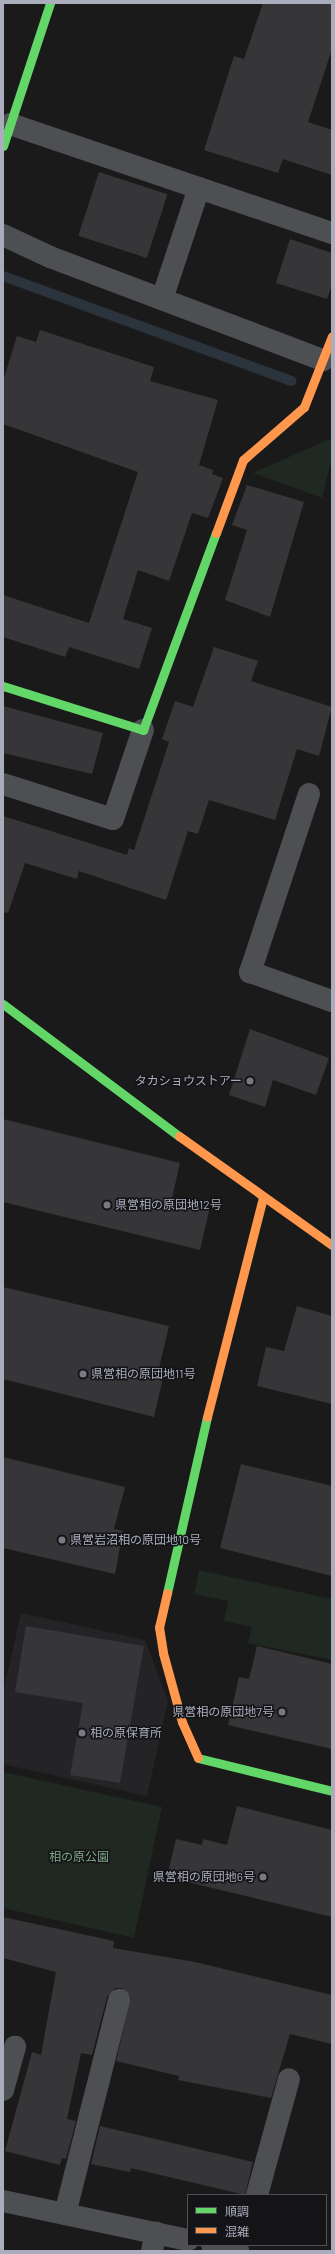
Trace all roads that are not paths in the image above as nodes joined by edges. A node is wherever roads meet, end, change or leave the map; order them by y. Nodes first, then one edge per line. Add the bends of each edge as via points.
1 (50, 3) edge
2 (10, 124) junction
3 (3, 146) edge
4 (200, 188) junction
5 (332, 232) edge
6 (3, 235) edge
7 (162, 299) junction
8 (332, 336) edge
9 (323, 360) junction
10 (3, 686) edge
11 (143, 730) junction
12 (3, 784) edge
13 (309, 794) dead end
14 (332, 1001) edge
15 (3, 1004) edge
16 (263, 1198) junction
17 (332, 1245) edge
18 (332, 1791) edge
19 (119, 2000) dead end
20 (15, 2047) dead end
21 (289, 2079) dead end
22 (3, 2090) edge
23 (256, 2194) edge
24 (3, 2201) edge
25 (65, 2214) junction
26 (187, 2240) edge
27 (154, 2242) edge
28 (217, 2246) edge
29 (240, 2251) edge

1 - 2 street
2 - 3 street
2 - 4 street
4 - 5 street
4 - 7 street
6 - 7 street via 50,257
7 - 9 street
8 - 9 street
9 - 11 street via 304,407 242,460
10 - 11 street
11 - 12 street via 113,819
13 - 14 street via 250,972
15 - 16 street
16 - 17 street
16 - 18 street via 201,1440 160,1627 163,1653 182,1722 196,1757
19 - 25 street
20 - 22 street
21 - 23 street
24 - 25 street
25 - 27 street
26 - 27 street
28 - 29 street

